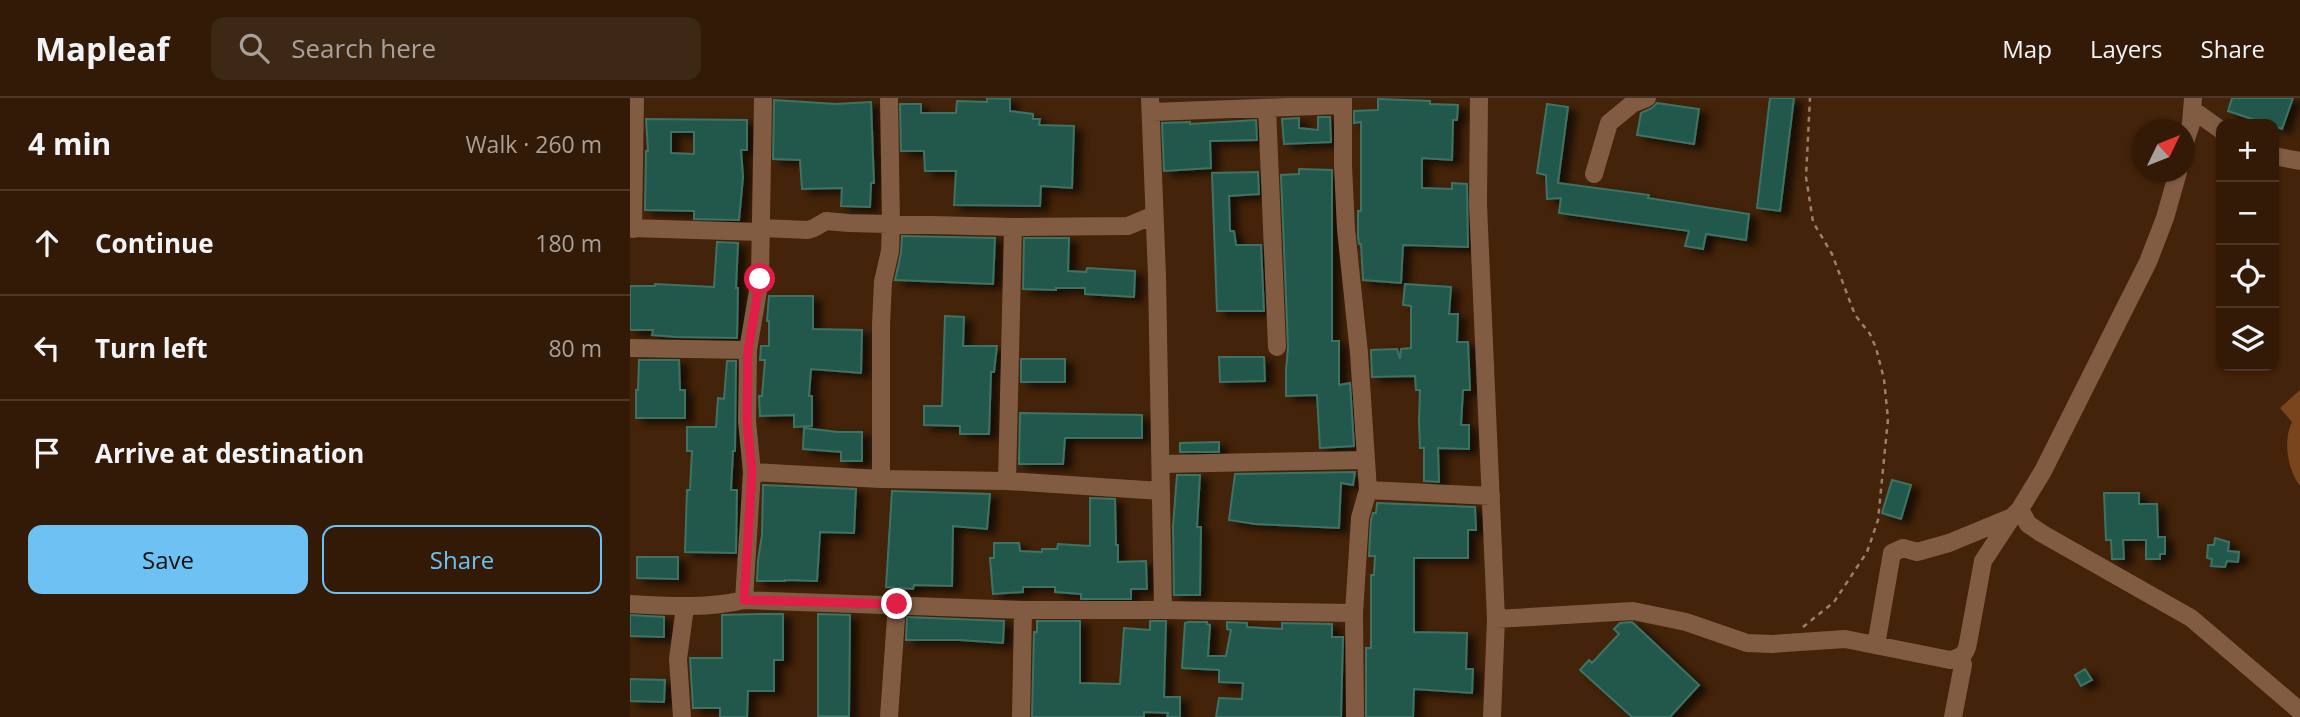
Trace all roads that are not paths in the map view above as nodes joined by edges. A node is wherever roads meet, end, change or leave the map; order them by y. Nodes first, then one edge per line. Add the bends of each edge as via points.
1 (635, 98) edge
2 (763, 98) edge
3 (890, 98) edge
4 (1479, 98) edge
5 (1647, 98) edge
6 (1343, 101) edge
7 (2193, 104) edge
8 (1151, 105) edge
9 (1267, 108) junction
10 (2216, 125) edge
11 (2279, 157) edge
12 (2300, 161) edge
13 (1594, 174) dead end
14 (2175, 182) edge
15 (1154, 215) junction
16 (891, 223) junction
17 (1013, 227) junction
18 (631, 228) edge
19 (761, 230) junction
20 (1277, 347) dead end
21 (630, 348) edge
22 (748, 351) junction
23 (1365, 460) junction
24 (1162, 464) junction
25 (752, 472) junction
26 (881, 479) junction
27 (1007, 481) junction
28 (1368, 490) junction
29 (1161, 491) junction
30 (1491, 496) junction
31 (2016, 513) junction
32 (744, 600) junction
33 (630, 604) edge
34 (897, 604) junction
35 (685, 607) junction
36 (1023, 610) junction
37 (1163, 610) junction
38 (1354, 613) junction
39 (1496, 619) junction
40 (1876, 645) junction
41 (1961, 657) junction
42 (2300, 711) edge
43 (682, 717) edge
44 (888, 717) edge
45 (1021, 717) edge
46 (1355, 717) edge
47 (1492, 717) edge
48 (1953, 717) edge

1 - 18 street
2 - 19 street
3 - 16 street
4 - 30 street via 1478,205
5 - 13 street via 1609,123
6 - 9 street
6 - 23 street via 1346,229
7 - 10 street
8 - 9 street
8 - 15 street
9 - 20 street
11 - 12 street
14 - 31 street via 2148,262 2043,471
15 - 17 street via 1128,226
15 - 24 street
16 - 17 street
16 - 19 street via 831,220 808,230
16 - 26 street via 881,324
17 - 27 street
18 - 19 street
19 - 22 street via 760,279
21 - 22 street
22 - 25 street
23 - 24 street
23 - 28 street
24 - 29 street
25 - 26 street
25 - 32 street
26 - 27 street
27 - 29 street
28 - 30 street
28 - 38 street via 1360,518
29 - 37 street
30 - 39 street
31 - 40 street via 1949,542 1917,552 1903,548 1892,553
31 - 41 street via 1983,561 1966,652
31 - 42 street via 2041,533 2191,618
32 - 34 street
32 - 35 street
33 - 35 street
34 - 36 street
34 - 44 street
35 - 43 street via 678,659
36 - 37 street
36 - 45 street
37 - 38 street
38 - 46 street
39 - 40 street via 1633,611 1686,622 1747,643 1845,639
39 - 47 street
40 - 41 street via 1950,660
41 - 48 street

